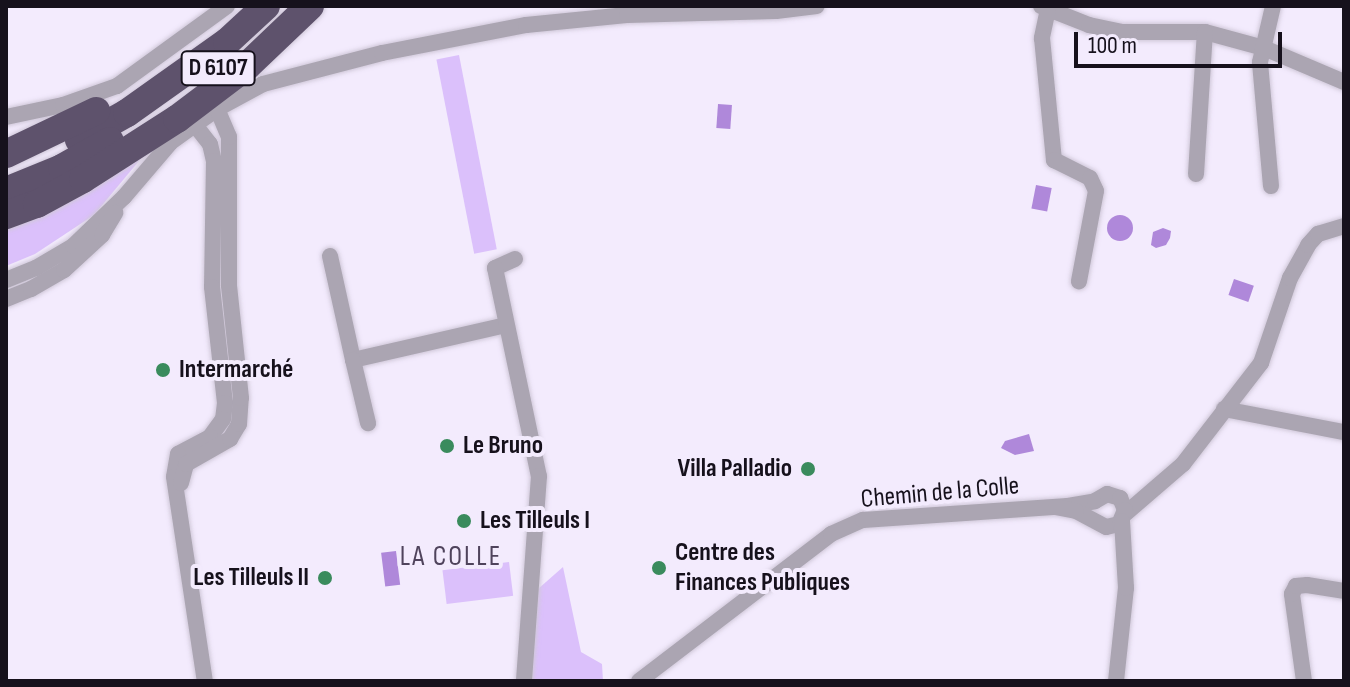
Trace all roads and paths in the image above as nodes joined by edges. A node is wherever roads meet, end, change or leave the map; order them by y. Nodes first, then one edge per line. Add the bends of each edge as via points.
1 (227, 6) edge
2 (253, 6) edge
3 (266, 6) edge
4 (298, 6) edge
5 (310, 6) edge
6 (817, 6) edge
7 (1273, 6) edge
8 (1044, 7) edge
9 (210, 12) edge
10 (1205, 32) junction
11 (1264, 48) junction
12 (1344, 82) edge
13 (217, 109) junction
14 (6, 117) edge
15 (131, 120) junction
16 (195, 125) junction
17 (6, 154) edge
18 (6, 174) edge
19 (1196, 174) dead end
20 (1271, 186) dead end
21 (6, 191) edge
22 (124, 197) junction
23 (6, 215) edge
24 (1344, 226) edge
25 (330, 256) dead end
26 (515, 259) dead end
27 (6, 280) edge
28 (1079, 281) dead end
29 (220, 286) junction
30 (6, 299) edge
31 (506, 325) junction
32 (353, 360) junction
33 (1224, 409) junction
34 (368, 423) dead end
35 (1344, 432) edge
36 (1111, 514) junction
37 (1344, 591) edge
38 (205, 681) edge
39 (524, 681) edge
40 (639, 681) edge
41 (1116, 681) edge
42 (1304, 681) edge

1 - 9 street
2 - 17 highway via 80,121
3 - 15 highway, D 6107
4 - 15 highway, D 6107
5 - 23 highway via 247,66 177,119 83,179
6 - 13 street via 526,25 382,53 263,84
7 - 11 street
8 - 10 street via 1121,32
8 - 28 street via 1042,38 1054,160 1090,178 1096,191
9 - 14 street via 117,86
10 - 11 street
10 - 19 street
11 - 12 street
11 - 20 street via 1260,62
13 - 16 street
13 - 29 street via 229,137
15 - 18 highway, D 6107
15 - 21 highway, D 6107 via 62,168
16 - 22 street via 171,142
16 - 29 street via 210,144 214,161
22 - 27 street via 73,246
22 - 30 street via 102,235 85,252 31,289
24 - 33 street via 1318,234 1308,245 1290,278 1268,349
25 - 32 street
26 - 31 street via 495,268
29 - 38 street via 223,419 210,437 178,454 174,463
31 - 32 street
31 - 39 street via 539,476
32 - 34 street
33 - 35 street
33 - 36 street via 1183,464
36 - 40 street, Chemin de la Colle via 1056,507 875,518 844,526
36 - 41 street via 1125,553
37 - 42 street via 1307,585 1296,586 1292,594

